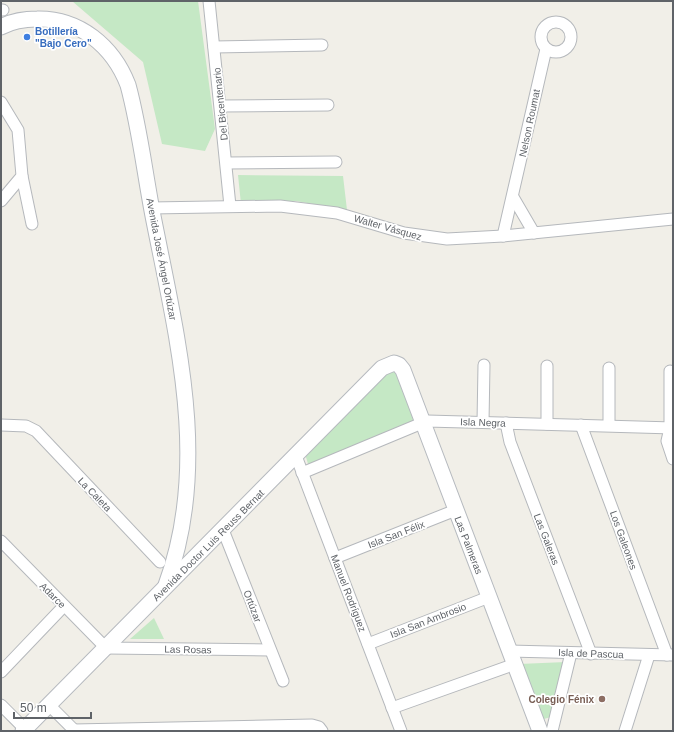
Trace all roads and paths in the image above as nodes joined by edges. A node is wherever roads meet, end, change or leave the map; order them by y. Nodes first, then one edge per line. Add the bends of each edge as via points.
1 (209, 1) edge
2 (1, 27) edge
3 (322, 45) dead end
4 (214, 47) junction
5 (546, 50) dead end
6 (1, 102) edge
7 (328, 104) dead end
8 (221, 106) junction
9 (336, 162) dead end
10 (227, 163) junction
11 (22, 176) junction
12 (513, 197) junction
13 (1, 201) edge
14 (230, 206) junction
15 (151, 208) junction
16 (673, 219) edge
17 (32, 224) dead end
18 (534, 233) junction
19 (503, 236) junction
20 (394, 363) joint
21 (484, 365) dead end
22 (547, 366) dead end
23 (609, 368) dead end
24 (670, 371) dead end
25 (423, 422) junction
26 (483, 422) junction
27 (506, 423) junction
28 (547, 424) junction
29 (581, 424) junction
30 (1, 425) edge
31 (609, 425) junction
32 (672, 428) edge
33 (296, 456) junction
34 (673, 459) edge
35 (302, 473) junction
36 (456, 510) junction
37 (223, 530) junction
38 (1, 541) edge
39 (335, 558) junction
40 (160, 562) dead end
41 (164, 589) junction
42 (489, 597) junction
43 (64, 606) junction
44 (368, 644) junction
45 (106, 648) junction
46 (270, 650) junction
47 (571, 653) junction
48 (591, 654) junction
49 (649, 655) junction
50 (670, 655) edge
51 (512, 658) junction
52 (1, 672) edge
53 (282, 681) dead end
54 (1, 705) edge
55 (49, 705) junction
56 (392, 708) junction
57 (259, 729) edge
58 (321, 729) edge
59 (24, 730) edge
60 (74, 731) edge
61 (401, 731) edge
62 (540, 731) edge
63 (552, 731) edge
64 (625, 731) edge

1 - 4 street, Del Bicentenario
2 - 15 street, Avenida José Ángel Ortúzar via 31,19 67,23 89,34 114,56 131,95
3 - 4 street
4 - 8 street, Del Bicentenario
5 - 12 street, Nelson Roumat
6 - 11 street via 18,130
7 - 8 street
8 - 10 street, Del Bicentenario
9 - 10 street
10 - 14 street, Del Bicentenario
11 - 13 street
11 - 17 street
12 - 18 street
12 - 19 street, Nelson Roumat
14 - 15 street, Walter Vásquez
14 - 19 street, Walter Vásquez via 280,206 338,213 404,233 436,239
15 - 41 street, Avenida José Ángel Ortúzar via 179,346 189,441 184,521 173,567
16 - 18 street, Walter Vásquez
18 - 19 street, Walter Vásquez
20 - 25 street, Las Palmeras via 403,370
20 - 33 street, Avenida Doctor Luis Reuss Bernat via 382,368
21 - 26 street
22 - 28 street
23 - 31 street
24 - 32 street
25 - 26 street, Isla Negra
25 - 35 street, Isla Negra
25 - 36 street, Las Palmeras
26 - 27 street, Isla Negra
27 - 28 street, Isla Negra
27 - 48 street, Las Galeras via 510,442
28 - 29 street, Isla Negra
29 - 31 street, Isla Negra
29 - 50 street, Los Galeones
30 - 40 street, La Caleta via 29,427 36,431
31 - 32 street, Isla Negra
32 - 34 street via 667,441
33 - 35 street, Manuel Rodríguez
33 - 37 street, Avenida Doctor Luis Reuss Bernat
35 - 39 street, Manuel Rodríguez
36 - 39 street, Isla San Félix
36 - 42 street, Las Palmeras
37 - 41 street, Avenida Doctor Luis Reuss Bernat
37 - 46 street, Ortúzar
38 - 43 street, Adarce
39 - 44 street, Manuel Rodríguez
41 - 45 street, Avenida Doctor Luis Reuss Bernat
42 - 44 street, Isla San Ambrosio
42 - 51 street, Las Palmeras
43 - 45 street, Adarce
43 - 52 street
44 - 56 street, Manuel Rodríguez
45 - 46 street, Las Rosas
45 - 55 street, Avenida Doctor Luis Reuss Bernat
46 - 53 street, Ortúzar
47 - 48 street, Isla de Pascua
47 - 51 street, Isla de Pascua
47 - 63 street
48 - 49 street, Isla de Pascua
49 - 50 street, Isla de Pascua
49 - 64 street
51 - 56 street, Isla de Pascua
51 - 62 street, Las Palmeras
54 - 59 street
55 - 59 street, Avenida Doctor Luis Reuss Bernat
55 - 60 street
56 - 61 street, Manuel Rodríguez
57 - 58 street via 312,725
57 - 60 street

